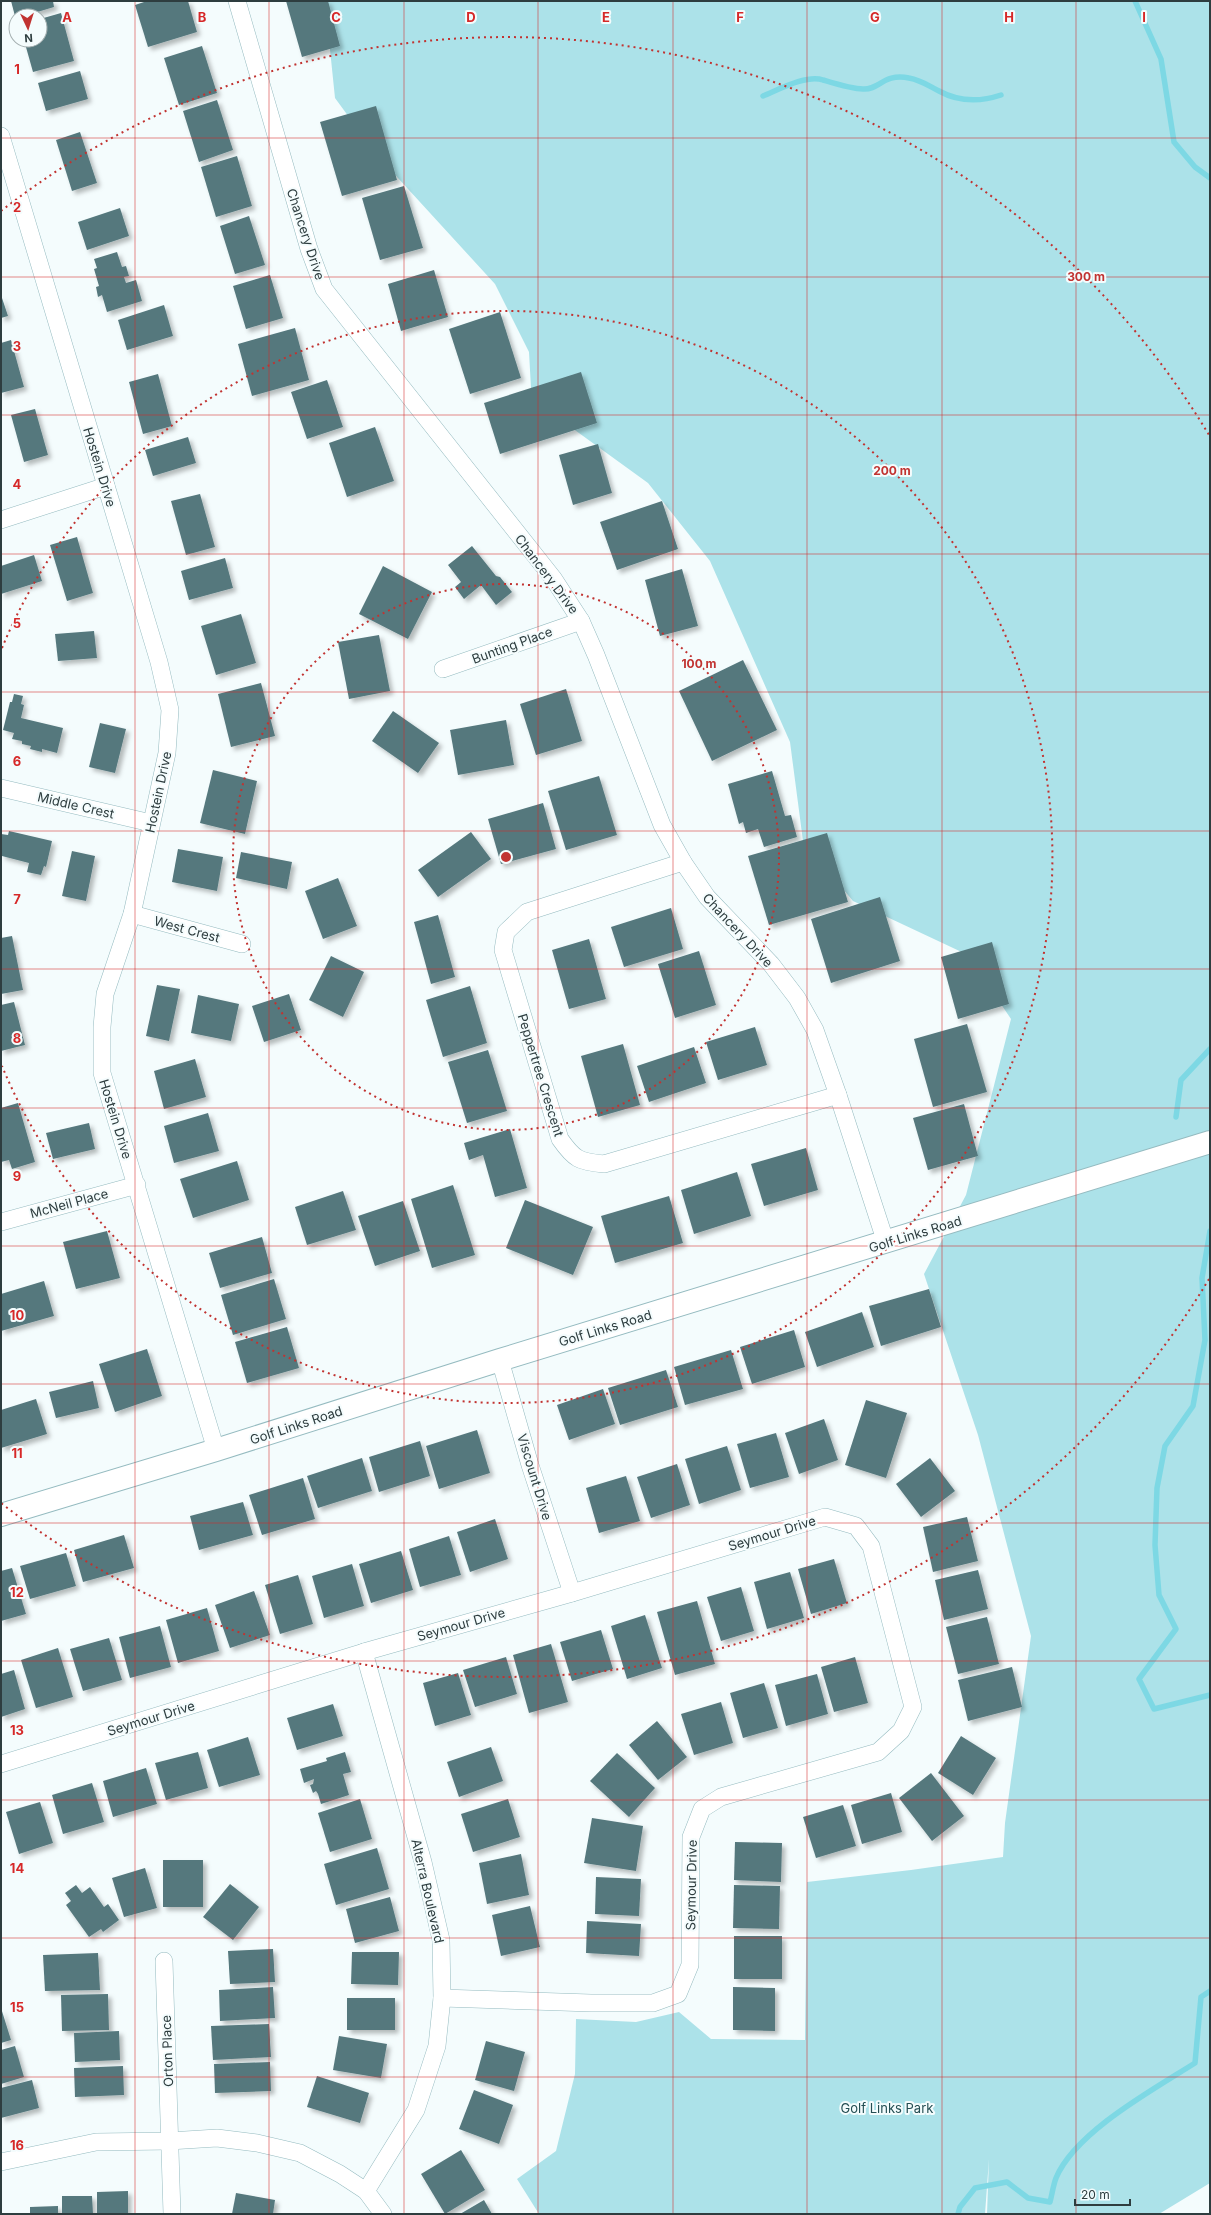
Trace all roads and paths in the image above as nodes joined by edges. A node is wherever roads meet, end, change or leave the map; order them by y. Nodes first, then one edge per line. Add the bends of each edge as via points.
1 (237, 1) edge
2 (1, 136) edge
3 (106, 486) junction
4 (1, 520) edge
5 (581, 620) junction
6 (443, 669) dead end
7 (1, 788) edge
8 (151, 823) junction
9 (683, 862) junction
10 (132, 914) junction
11 (242, 944) dead end
12 (838, 1095) junction
13 (1210, 1142) edge
14 (137, 1185) junction
15 (1, 1222) edge
16 (886, 1243) junction
17 (500, 1360) junction
18 (216, 1450) junction
19 (1, 1515) edge
20 (572, 1593) junction
21 (364, 1652) junction
22 (1, 1764) edge
23 (164, 1961) dead end
24 (442, 1998) junction
25 (170, 2141) junction
26 (1, 2162) edge
27 (366, 2191) junction
28 (172, 2214) edge
29 (383, 2214) edge

1 - 5 street, Chancery Drive via 309,249 324,289 553,578
2 - 3 street, Hostein Drive
3 - 4 street
3 - 8 street, Hostein Drive via 159,662 170,710 167,753
5 - 6 street, Bunting Place
5 - 9 street, Chancery Drive via 662,825
7 - 8 street, Middle Crest
8 - 10 street, Hostein Drive
9 - 12 street, Chancery Drive via 706,897 771,964 797,998 815,1030
9 - 12 street, Peppertree Crescent via 527,912 506,932 503,950 560,1139 572,1156 585,1162 604,1164
10 - 11 street, West Crest
10 - 14 street, Hostein Drive via 105,994 102,1073
12 - 16 street, Chancery Drive
13 - 16 main road, Golf Links Road
14 - 15 street, McNeil Place
14 - 18 street, Hostein Drive
16 - 17 main road, Golf Links Road
17 - 18 main road, Golf Links Road
17 - 20 street, Viscount Drive via 530,1465
18 - 19 main road, Golf Links Road
20 - 21 street, Seymour Drive
20 - 24 street, Seymour Drive via 825,1517 856,1526 870,1546 913,1707 901,1731 878,1752 720,1797 702,1810 691,1837 690,1965 678,1994 653,2003 591,2004
21 - 22 street, Seymour Drive
21 - 24 street, Alterra Boulevard via 423,1862 441,1940
23 - 25 street, Orton Place
24 - 27 street, Alterra Boulevard via 437,2046 416,2110
25 - 26 street via 96,2142
25 - 27 street via 217,2138 257,2143 300,2153
25 - 28 street, Orton Place
27 - 29 street

